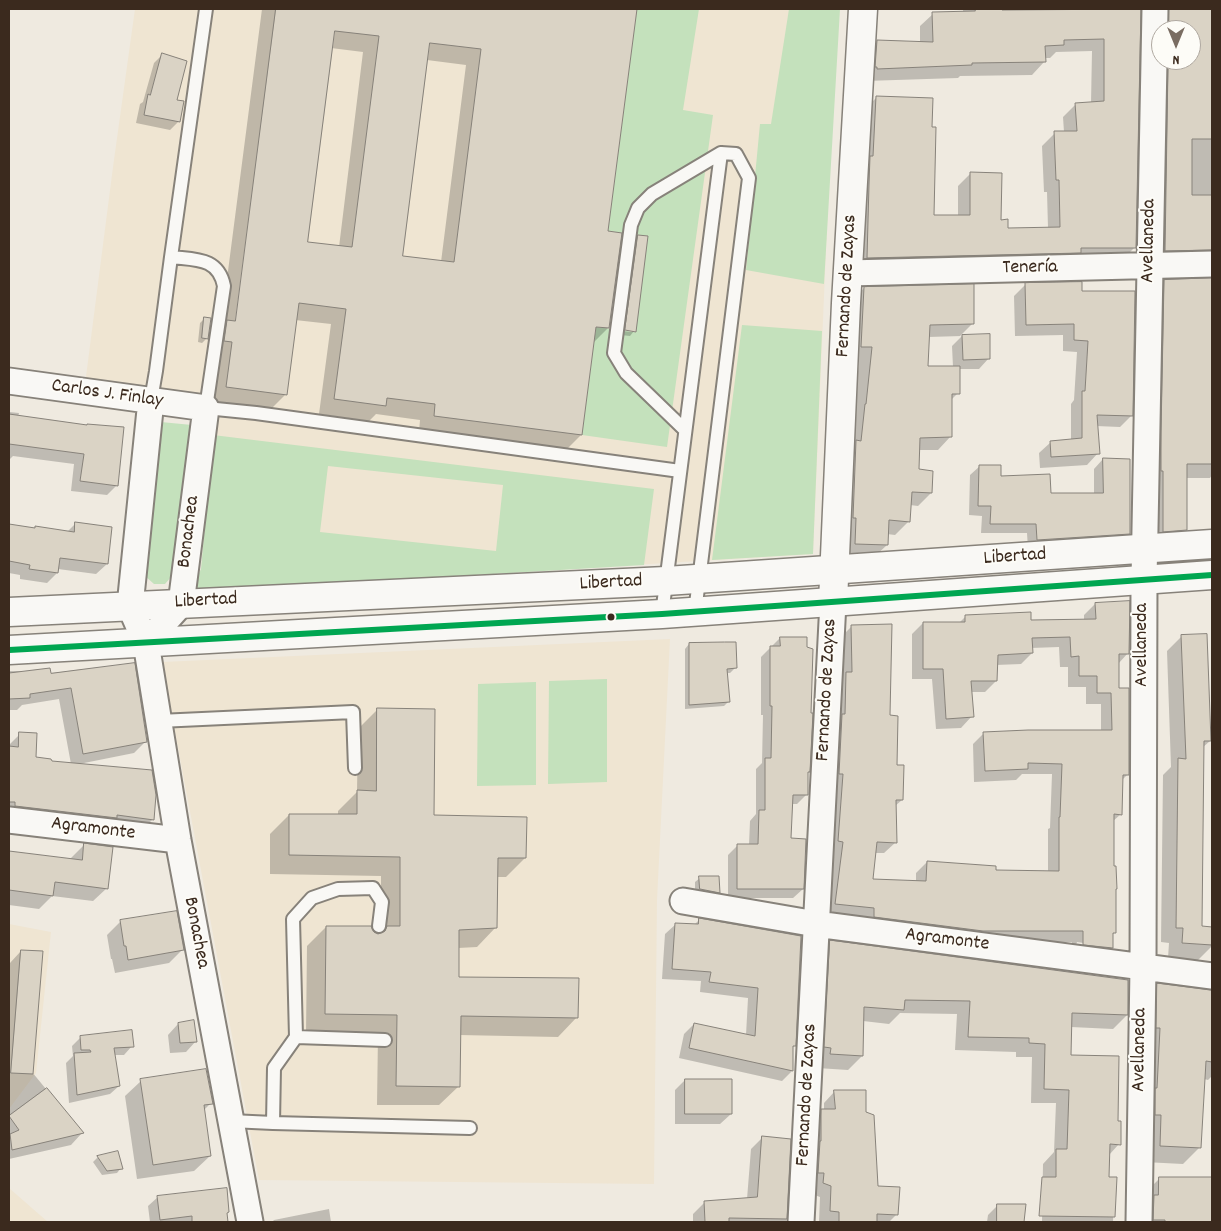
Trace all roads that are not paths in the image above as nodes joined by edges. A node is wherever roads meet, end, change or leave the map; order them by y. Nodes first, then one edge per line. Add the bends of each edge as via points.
1 (206, 9) edge
2 (863, 9) edge
3 (1155, 9) edge
4 (721, 153) junction
5 (171, 257) junction
6 (1212, 264) edge
7 (1149, 266) junction
8 (848, 273) junction
9 (9, 381) edge
10 (151, 400) junction
11 (206, 408) junction
12 (685, 430) junction
13 (680, 471) junction
14 (1212, 544) edge
15 (1144, 549) junction
16 (834, 570) junction
17 (1212, 575) edge
18 (699, 579) junction
19 (1144, 580) junction
20 (666, 581) junction
21 (833, 602) junction
22 (181, 604) junction
23 (130, 606) junction
24 (9, 612) edge
25 (695, 612) junction
26 (662, 614) junction
27 (146, 643) junction
28 (9, 650) edge
29 (159, 721) junction
30 (355, 768) dead end
31 (9, 820) edge
32 (178, 840) junction
33 (683, 901) dead end
34 (816, 924) junction
35 (379, 926) dead end
36 (1143, 967) junction
37 (1212, 976) edge
38 (296, 1037) junction
39 (385, 1040) dead end
40 (231, 1121) junction
41 (273, 1123) junction
42 (470, 1128) dead end
43 (250, 1222) edge
44 (801, 1222) edge
45 (1139, 1222) edge

1 - 5 lane
2 - 8 main road, Fernando de Zayas
3 - 7 street, Avellaneda
4 - 12 lane
4 - 12 lane via 652,194 638,208 631,225 614,353 626,373
4 - 18 lane via 736,154 749,178
5 - 10 lane
5 - 11 lane via 212,265 218,270 224,286
6 - 7 street, Tenería
7 - 8 street, Tenería
7 - 15 street, Avellaneda
8 - 16 main road, Fernando de Zayas
9 - 10 street, Carlos J. Finlay
10 - 11 street, Carlos J. Finlay
10 - 23 street, Bonachea
11 - 13 lane
11 - 22 street, Bonachea
12 - 13 lane
13 - 20 lane
14 - 15 main road, Libertad
15 - 16 main road, Libertad
15 - 19 street, Avellaneda
16 - 18 main road, Libertad
16 - 21 main road, Fernando de Zayas
17 - 19 main road, Libertad
18 - 20 main road, Libertad
18 - 25 lane
19 - 21 main road, Libertad
19 - 36 street, Avellaneda
20 - 22 main road, Libertad
20 - 26 lane
21 - 25 main road, Libertad
21 - 34 street, Fernando de Zayas
22 - 23 main road, Libertad
22 - 27 street
23 - 24 main road, Libertad
23 - 27 street, Bonachea
25 - 26 main road, Libertad
26 - 27 main road, Libertad
27 - 28 main road, Libertad
27 - 29 street, Bonachea
29 - 30 lane via 353,712
29 - 32 street, Bonachea
31 - 32 street, Agramonte
32 - 40 street, Bonachea
33 - 34 street, Agramonte
34 - 36 street, Agramonte
34 - 44 street, Fernando de Zayas
35 - 38 lane via 382,902 372,888 338,889 312,898 293,919
36 - 37 street, Agramonte
36 - 45 street, Avellaneda
38 - 39 lane
38 - 41 lane via 274,1068
40 - 41 lane
40 - 43 street, Bonachea
41 - 42 lane

